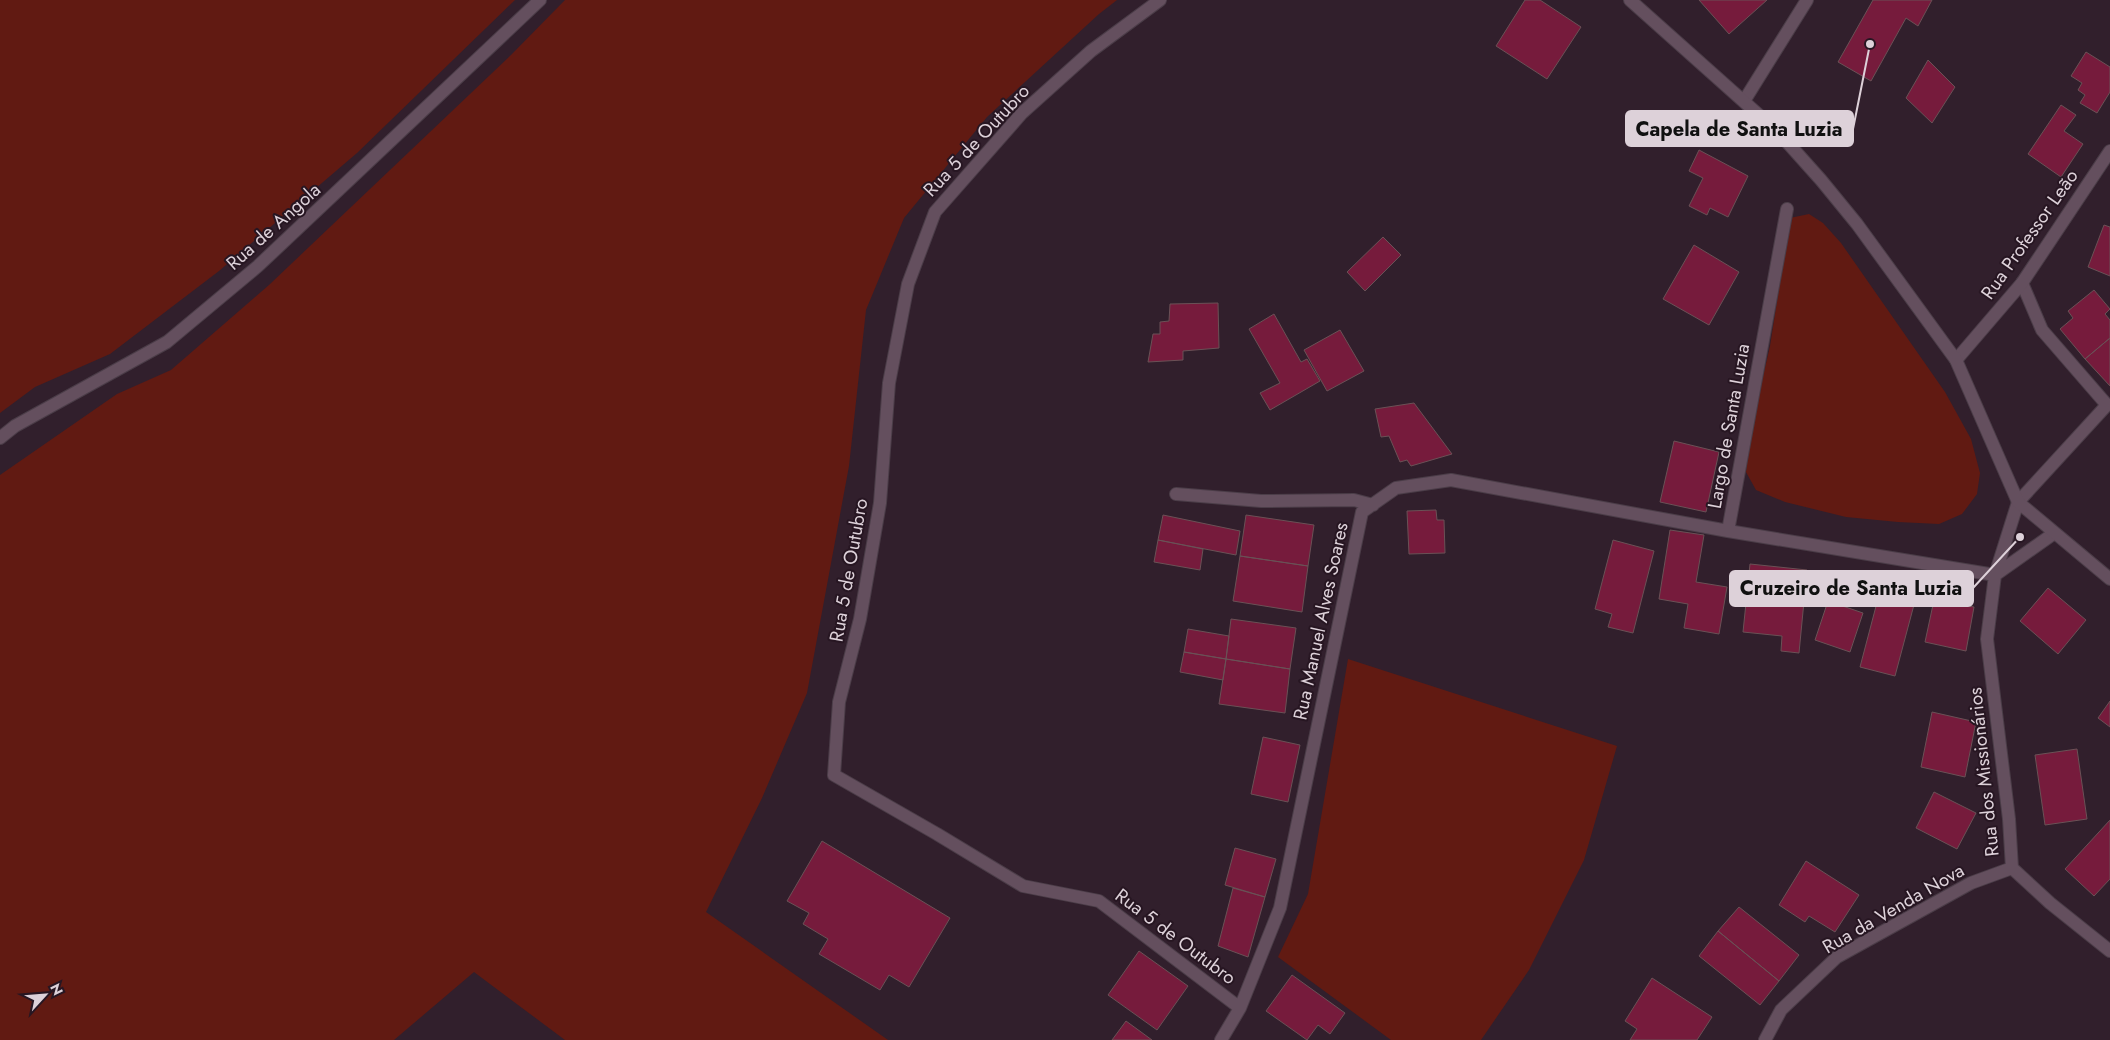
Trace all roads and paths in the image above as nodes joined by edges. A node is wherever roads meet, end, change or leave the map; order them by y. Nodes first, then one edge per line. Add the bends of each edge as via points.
1 (540, 0) edge
2 (1160, 0) edge
3 (1630, 0) edge
4 (1807, 0) edge
5 (1744, 101) junction
6 (2110, 151) edge
7 (1787, 209) dead end
8 (2022, 283) junction
9 (1956, 360) junction
10 (0, 438) edge
11 (1176, 494) dead end
12 (2018, 502) junction
13 (1372, 505) junction
14 (1728, 531) junction
15 (2053, 534) junction
16 (1995, 575) junction
17 (2110, 579) edge
18 (2012, 868) junction
19 (2110, 951) edge
20 (1240, 1008) junction
21 (1221, 1040) edge
22 (1765, 1040) edge

1 - 10 street, Rua de Angola via 258,266 167,342 15,426
2 - 20 street, Rua 5 de Outubro via 1091,51 1022,113 935,212 908,284 889,383 880,503 860,619 839,702 834,776 1023,886 1099,901
3 - 5 street
4 - 5 street
5 - 9 street via 1779,133 1854,220
6 - 8 street, Rua Professor Leão
7 - 14 street, Largo de Santa Luzia
8 - 9 street, Rua Professor Leão
8 - 12 street via 2042,330 2107,406
9 - 12 street
11 - 13 street via 1261,501 1354,500
12 - 15 street
12 - 16 street
13 - 14 street, Rua Manuel Alves Soares via 1396,488 1451,480
13 - 20 street, Rua Manuel Alves Soares via 1362,512 1280,908
14 - 16 street, Largo de Santa Luzia
15 - 16 street
15 - 17 street
16 - 18 street, Rua dos Missionários via 1987,639
18 - 19 street, Rua dos Missionários
18 - 22 street, Rua da Venda Nova via 1971,883 1837,957 1780,1010
20 - 21 street, Rua Manuel Alves Soares

